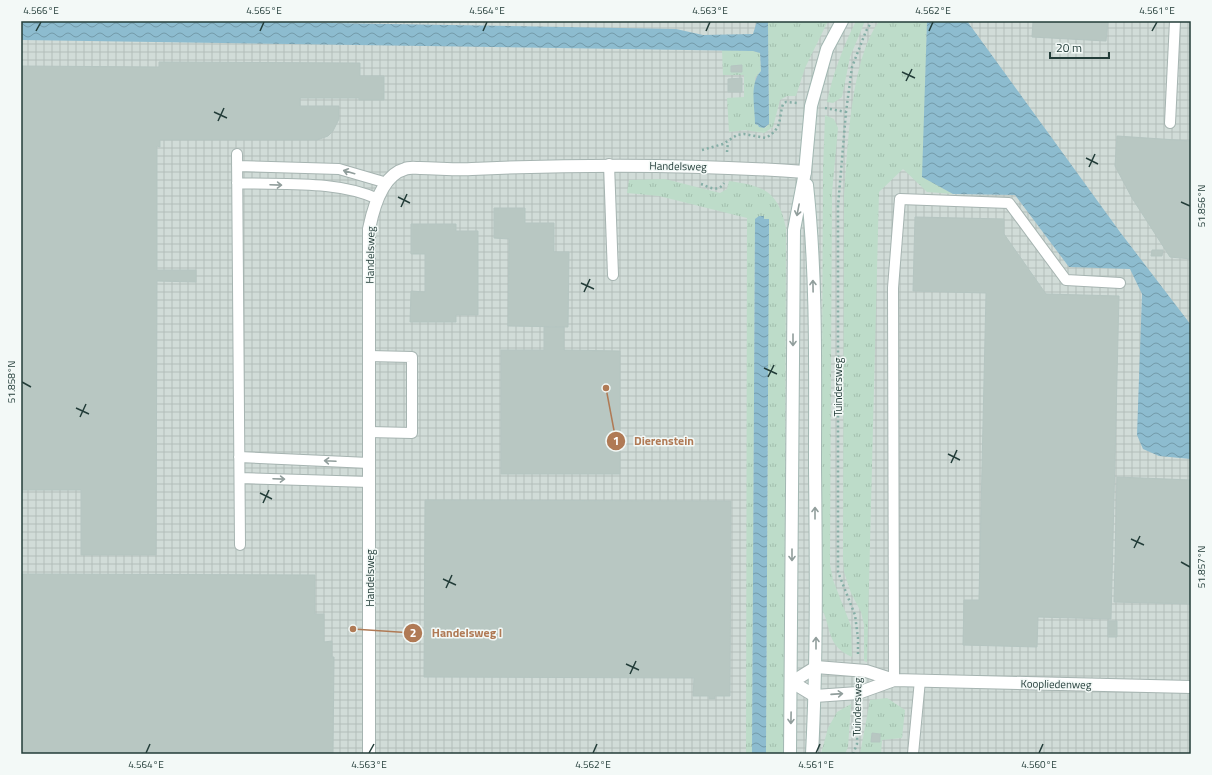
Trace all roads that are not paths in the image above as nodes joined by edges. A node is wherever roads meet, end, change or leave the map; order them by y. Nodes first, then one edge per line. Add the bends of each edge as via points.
1 (842, 21) edge
2 (1175, 21) edge
3 (1170, 123) dead end
4 (237, 154) dead end
5 (609, 164) junction
6 (237, 166) junction
7 (805, 172) junction
8 (237, 183) junction
9 (387, 183) junction
10 (378, 199) junction
11 (613, 275) dead end
12 (1120, 283) dead end
13 (369, 356) junction
14 (369, 432) junction
15 (239, 457) junction
16 (369, 462) junction
17 (240, 478) junction
18 (369, 482) junction
19 (240, 545) dead end
20 (816, 667) junction
21 (894, 680) junction
22 (920, 680) junction
23 (792, 682) junction
24 (1191, 687) edge
25 (815, 696) junction
26 (369, 754) edge
27 (790, 754) edge
28 (812, 754) edge
29 (913, 754) edge

1 - 7 street, Tuindersweg via 827,49 813,94 808,122
2 - 3 lane
4 - 6 lane
5 - 7 street, Handelsweg
5 - 9 street, Handelsweg via 405,169
5 - 11 lane
6 - 8 lane
9 -> 6 lane via 339,169
20 -> 7 street, Tuindersweg via 812,231
7 -> 23 street, Tuindersweg via 794,230
8 -> 10 lane via 342,187 364,192
8 - 15 lane
9 - 10 street, Handelsweg
10 - 13 street, Handelsweg via 372,212 369,229
12 - 21 lane via 1066,280 1009,203 900,199 893,288
13 - 14 street, Handelsweg
13 - 14 lane via 412,357 412,433
14 - 16 street, Handelsweg
16 -> 15 lane
15 - 17 lane
16 - 18 street, Handelsweg
17 -> 18 lane
17 - 19 lane
18 - 26 street, Handelsweg
20 - 21 street, Koopliedenweg via 858,670
20 - 23 street
20 - 25 street, Tuindersweg
21 - 22 street, Koopliedenweg
25 -> 21 street, Koopliedenweg via 858,693
22 - 24 street, Koopliedenweg
22 - 29 lane
23 - 25 street
23 -> 27 street, Tuindersweg
25 - 28 street, Tuindersweg

